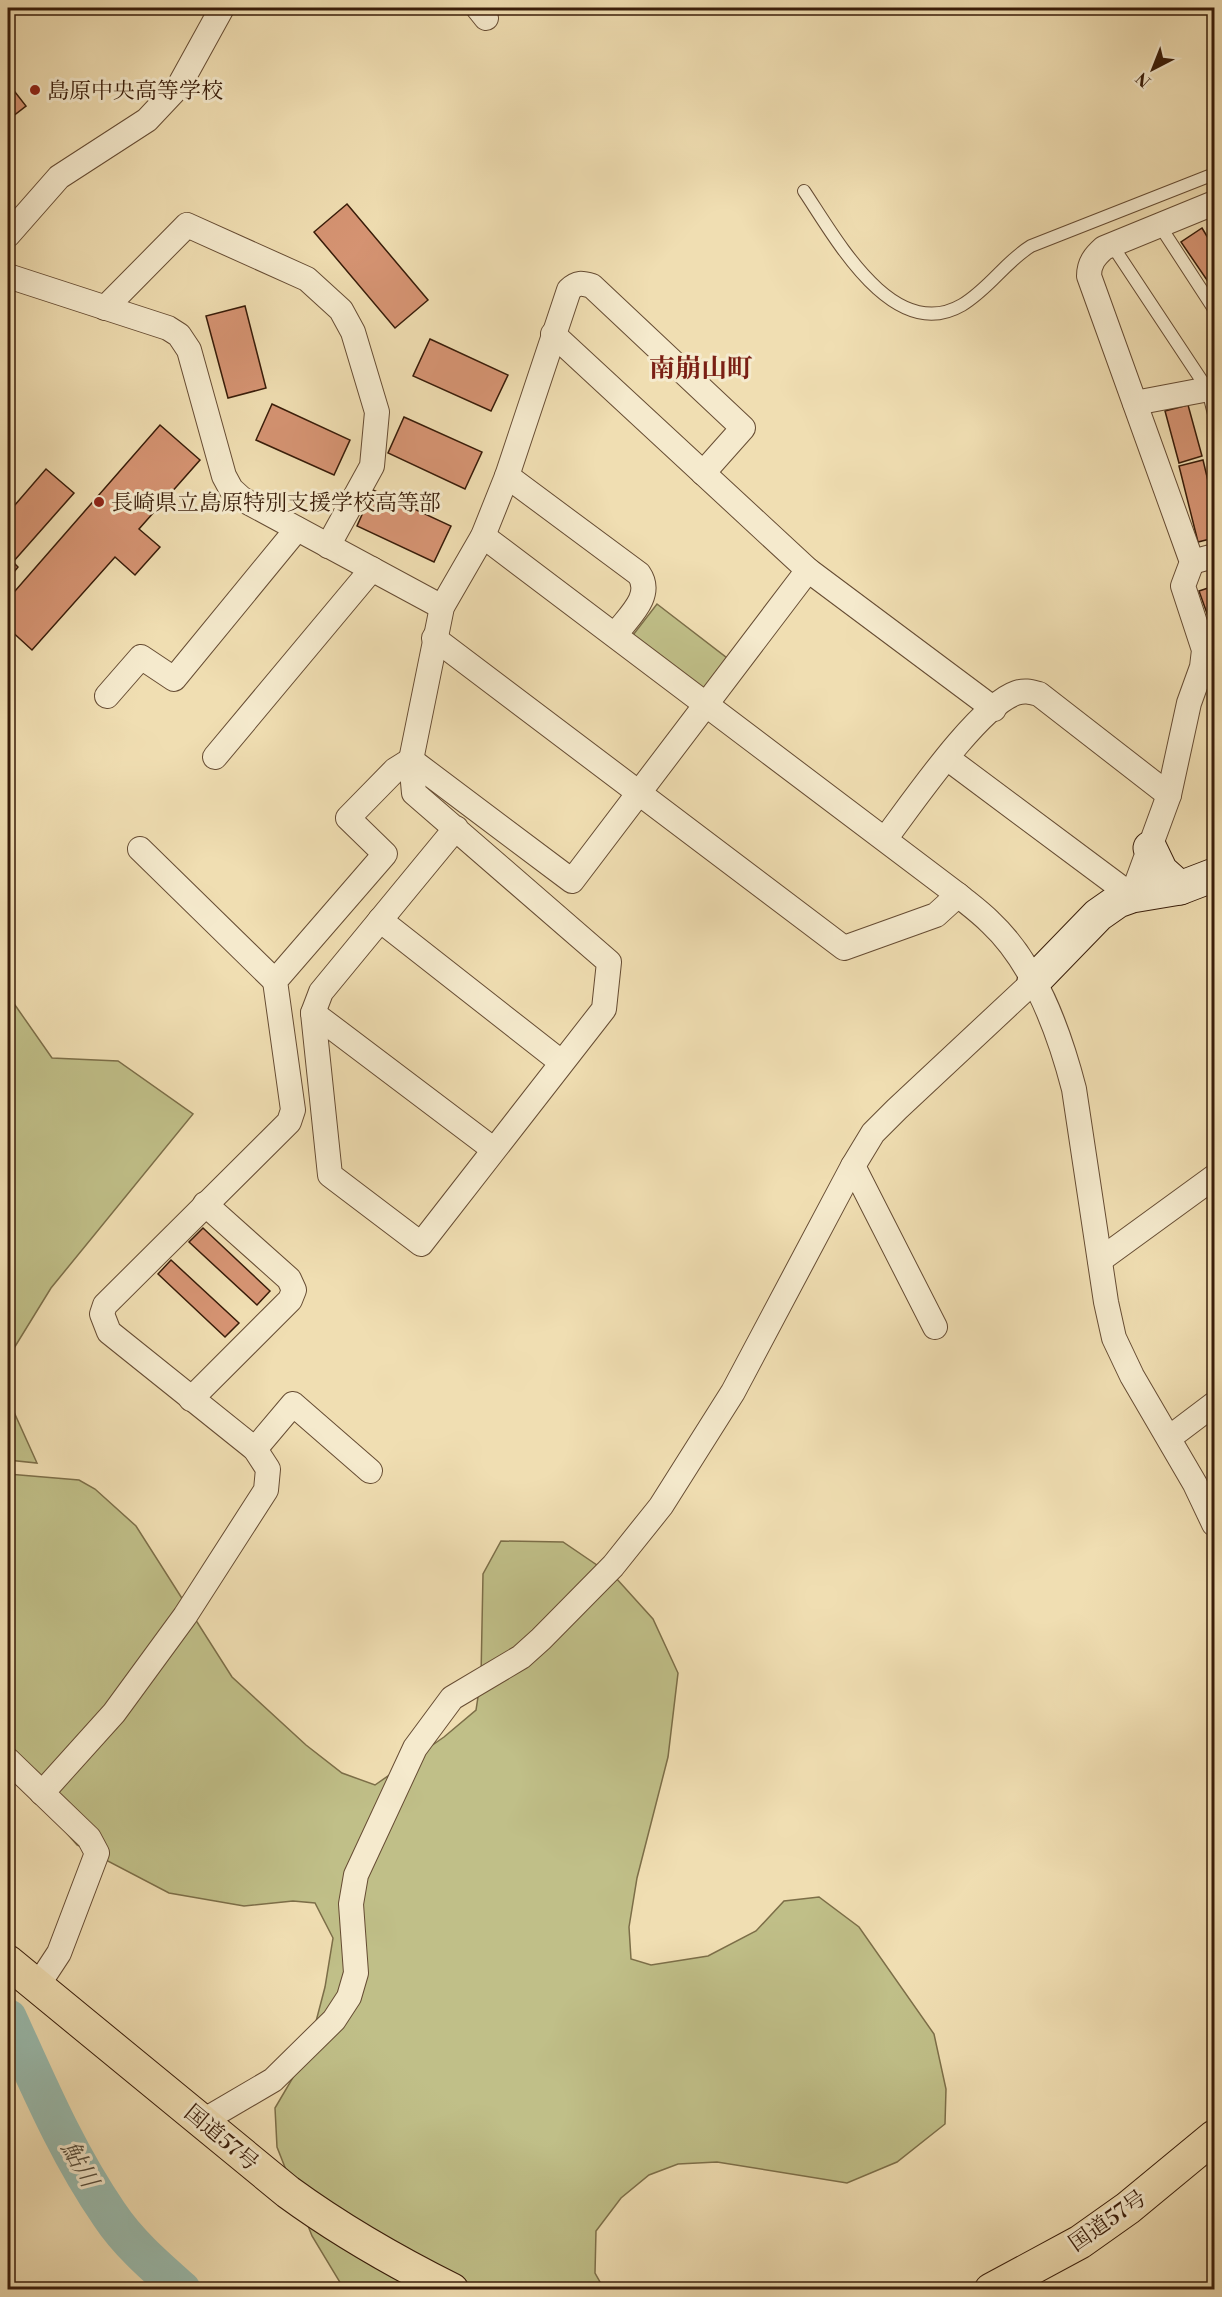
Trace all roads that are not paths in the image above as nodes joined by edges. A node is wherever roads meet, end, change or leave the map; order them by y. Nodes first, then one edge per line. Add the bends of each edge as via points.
1 (222, 8) edge
2 (1215, 174) edge
3 (804, 191) dead end
4 (1213, 206) edge
5 (1160, 226) junction
6 (8, 236) edge
7 (1112, 245) junction
8 (8, 276) edge
9 (105, 308) junction
10 (1215, 309) edge
11 (553, 334) junction
12 (1211, 389) edge
13 (1135, 403) junction
14 (1215, 414) edge
15 (703, 473) junction
16 (507, 476) junction
17 (297, 529) junction
18 (483, 536) junction
19 (328, 546) junction
20 (1215, 556) edge
21 (1191, 562) junction
22 (372, 569) junction
23 (808, 570) junction
24 (442, 607) junction
25 (615, 635) junction
26 (434, 638) junction
27 (1209, 649) edge
28 (107, 696) dead end
29 (707, 703) junction
30 (994, 709) junction
31 (215, 757) dead end
32 (947, 758) junction
33 (411, 760) junction
34 (639, 793) junction
35 (1169, 795) junction
36 (456, 828) junction
37 (885, 839) junction
38 (1150, 848) junction
39 (140, 849) dead end
40 (1215, 875) edge
41 (1180, 888) junction
42 (958, 895) junction
43 (1132, 896) junction
44 (380, 920) junction
45 (275, 981) junction
46 (1034, 981) junction
47 (313, 1013) junction
48 (561, 1062) junction
49 (494, 1149) junction
50 (853, 1166) junction
51 (1215, 1177) edge
52 (205, 1204) junction
53 (1100, 1260) junction
54 (934, 1327) dead end
55 (191, 1399) junction
56 (1215, 1404) edge
57 (1169, 1438) junction
58 (255, 1449) junction
59 (370, 1471) dead end
60 (1215, 1524) edge
61 (8, 1760) edge
62 (42, 1793) junction
63 (8, 1962) edge
64 (38, 1985) junction
65 (202, 2121) junction
66 (1215, 2137) edge
67 (452, 2289) edge
68 (991, 2289) edge

1 - 6 street via 179,86 147,120 58,177
2 - 3 lane via 1031,246 976,296 938,314 911,310 872,284
4 - 5 street
5 - 7 street
5 - 10 lane
7 - 12 lane
7 - 13 street via 1092,261 1089,276
8 - 9 street
9 - 17 street via 168,328 178,335 189,350 231,489
9 - 19 street via 187,225 307,279 341,310 353,332 377,412 372,466
11 - 15 street
11 - 15 street via 569,290 575,284 592,286 743,428
11 - 16 street
12 - 13 street
12 - 14 lane
13 - 21 street
15 - 23 street
16 - 18 street
16 - 25 street via 639,574 644,582 643,598
17 - 19 street
17 - 28 street via 174,679 141,657
18 - 24 street
18 - 25 street
19 - 22 street
20 - 21 street
21 - 27 street via 1184,585
22 - 24 street
22 - 31 street
23 - 29 street
23 - 30 street
24 - 26 street
25 - 29 street
26 - 33 street
26 - 34 street
27 - 35 street
29 - 34 street
29 - 37 street
30 - 32 street
30 - 35 street via 1014,693 1039,694
32 - 37 street
32 - 43 street
33 - 34 street via 572,881
33 - 36 street via 414,793
33 - 45 street via 395,770 348,818 385,854
34 - 42 street via 844,948 936,915
35 - 38 street
36 - 44 street
36 - 48 street via 609,962 604,1009
37 - 42 street
38 - 41 street via 1161,871
38 - 43 street
39 - 45 street
40 - 41 street
41 - 43 street
42 - 46 street via 991,922
43 - 46 street via 1108,907
44 - 47 street via 321,992
44 - 48 street
45 - 52 street via 293,1110 289,1122
46 - 50 street via 873,1133
46 - 53 street via 1066,1057 1074,1089
47 - 49 street
47 - 49 street via 330,1175 421,1244
48 - 49 street
50 - 54 street
50 - 65 street via 733,1392 662,1506 613,1566 541,1639 521,1657 452,1698 415,1748 356,1875 351,1904 356,1973 349,1997 334,2019 273,2080
51 - 53 street
52 - 55 street via 289,1279 294,1290 290,1300
52 - 55 street via 105,1305 102,1314 109,1332
53 - 57 street via 1114,1338
55 - 58 street
56 - 57 street
57 - 60 street
58 - 59 street via 293,1404
58 - 62 street via 268,1469 266,1490 185,1616 114,1713
61 - 62 street
62 - 64 street via 89,1838 98,1853 59,1953
63 - 64 highway, 国道57号
64 - 65 highway, 国道57号
65 - 67 highway, 国道57号 via 335,2227
66 - 68 highway, 国道57号 via 1080,2242

